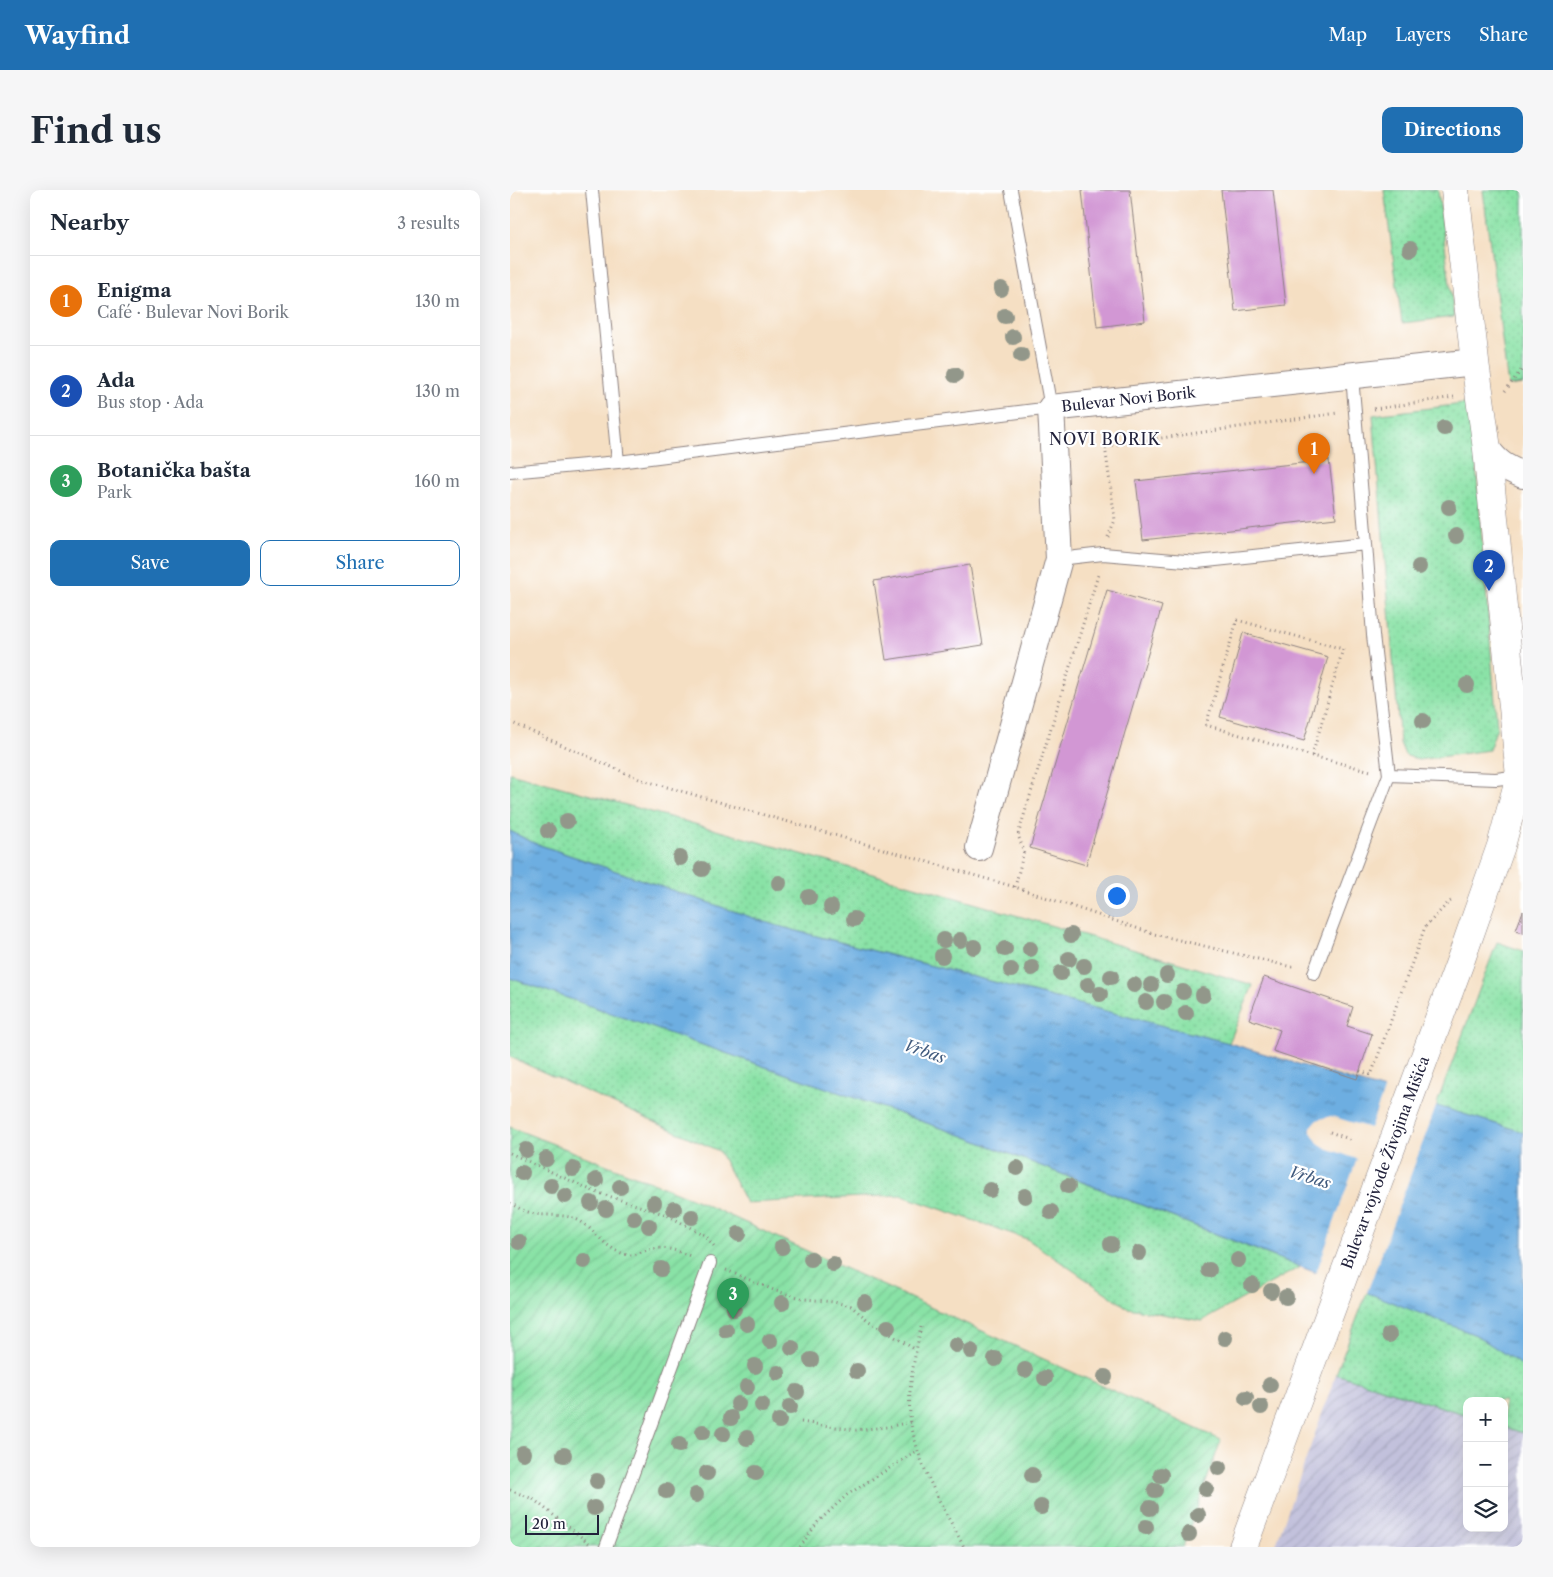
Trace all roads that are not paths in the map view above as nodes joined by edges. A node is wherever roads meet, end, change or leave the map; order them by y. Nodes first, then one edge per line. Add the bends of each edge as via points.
1 (592, 190) edge
2 (1011, 190) edge
3 (1455, 190) edge
4 (1475, 362) junction
5 (1352, 376) junction
6 (1051, 408) junction
7 (1487, 449) junction
8 (618, 462) junction
9 (510, 472) edge
10 (1523, 475) edge
11 (1366, 544) junction
12 (1059, 560) junction
13 (1389, 775) junction
14 (1522, 776) edge
15 (979, 848) dead end
16 (1314, 973) road end
17 (710, 1263) road end
18 (606, 1547) edge
19 (1243, 1547) edge

1 - 8 lane
2 - 6 lane
3 - 4 street
4 - 5 street, Bulevar Novi Borik
4 - 7 street
5 - 6 street, Bulevar Novi Borik
5 - 11 lane
6 - 8 lane
6 - 12 street, Bulevar Novi Borik
7 - 10 street via 1504,467
7 - 14 street
8 - 9 lane
11 - 12 lane via 1197,562 1104,554
11 - 13 lane
12 - 15 street, Bulevar Novi Borik
13 - 14 lane via 1496,779
13 - 16 lane
14 - 19 street, Bulevar vojvode Živojina Mišića via 1460,962
17 - 18 lane

